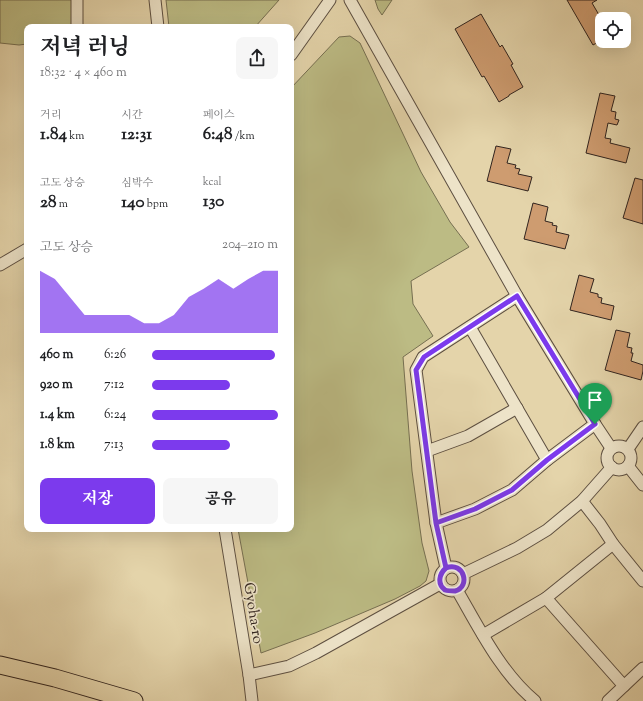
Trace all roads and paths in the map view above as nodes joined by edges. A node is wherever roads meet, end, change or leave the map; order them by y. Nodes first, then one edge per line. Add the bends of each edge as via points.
1 (76, 0) edge
2 (155, 0) edge
3 (330, 0) edge
4 (350, 0) edge
5 (77, 24) edge
6 (158, 24) edge
7 (294, 52) edge
8 (24, 251) edge
9 (0, 265) edge
10 (517, 296) junction
11 (470, 327) junction
12 (517, 408) junction
13 (595, 424) junction
14 (643, 427) edge
15 (611, 448) junction
16 (628, 449) junction
17 (428, 450) junction
18 (547, 460) junction
19 (628, 466) junction
20 (612, 467) junction
21 (643, 485) edge
22 (582, 501) junction
23 (436, 523) junction
24 (225, 532) edge
25 (613, 544) junction
26 (446, 568) junction
27 (463, 574) junction
28 (643, 581) edge
29 (440, 584) junction
30 (457, 590) junction
31 (546, 598) junction
32 (483, 635) junction
33 (0, 665) edge
34 (643, 668) edge
35 (249, 675) junction
36 (624, 686) junction
37 (134, 701) edge
38 (252, 701) edge
39 (535, 701) edge
40 (608, 701) edge

1 - 5 street
2 - 6 street
3 - 7 street
4 - 10 street
8 - 9 street
10 - 11 street
10 - 13 street
11 - 12 street
11 - 17 street via 424,357 416,370
12 - 17 street via 468,436
12 - 18 street
13 - 15 street
13 - 18 street
14 - 16 street
15 - 16 street via 619,445
15 - 20 street via 607,458
16 - 19 street via 632,459
17 - 23 street
18 - 23 street via 512,490 475,509
19 - 20 street via 620,470
19 - 21 street
20 - 22 street
22 - 25 street
22 - 27 street via 547,530 517,548
23 - 26 street
24 - 35 street, Gyoha-ro
25 - 28 street
25 - 31 street
26 - 27 street via 455,567
26 - 29 street via 441,572
27 - 30 street via 463,584
29 - 30 street via 449,591
29 - 35 street via 316,654 289,666
30 - 32 street
31 - 32 street
31 - 36 street
32 - 39 street via 506,670
33 - 37 highway
34 - 36 street
35 - 38 street, Gyoha-ro
36 - 40 street

